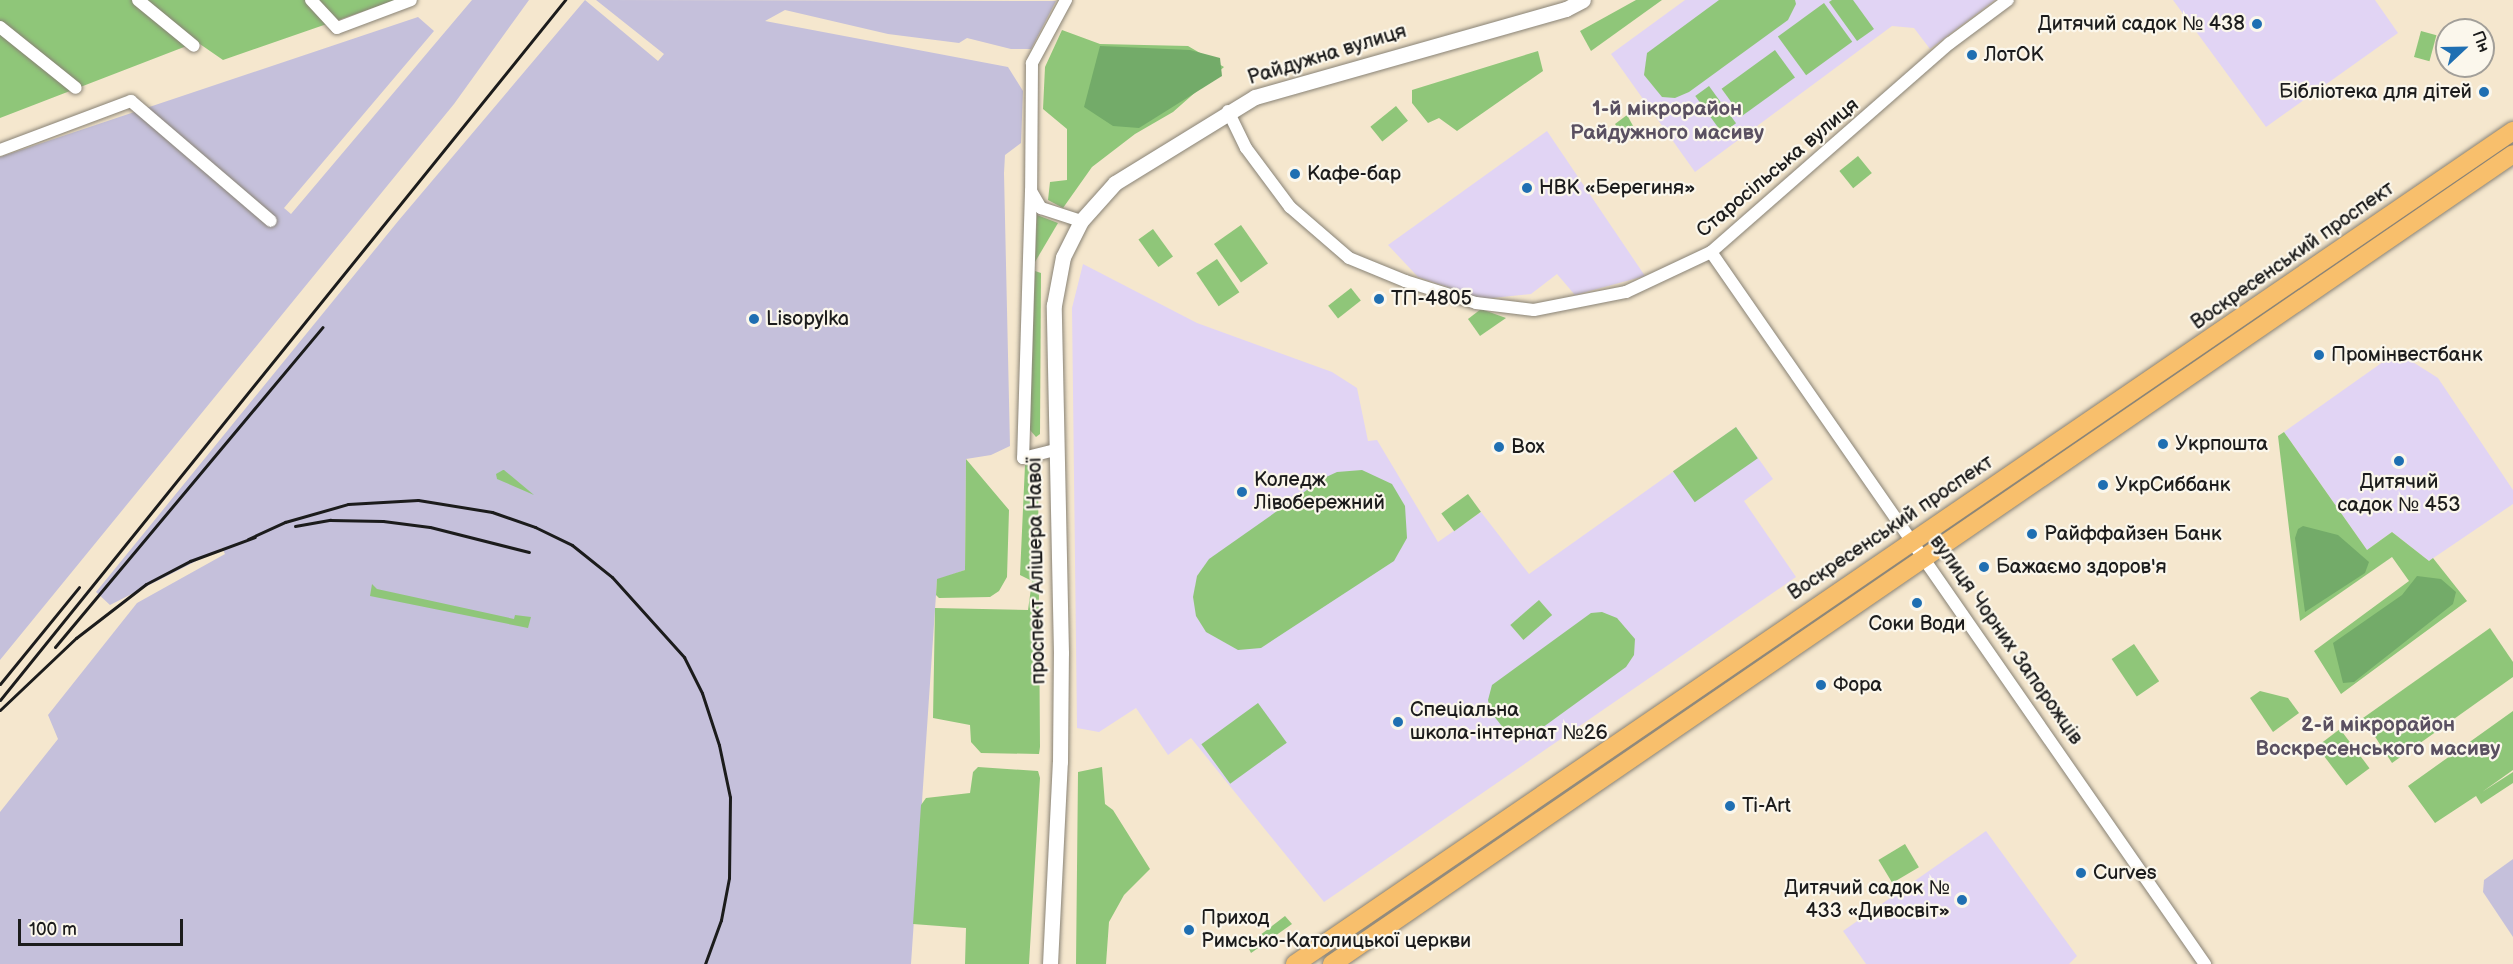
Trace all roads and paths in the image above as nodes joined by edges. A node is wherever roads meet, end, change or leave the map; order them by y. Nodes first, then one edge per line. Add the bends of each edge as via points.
1 (138, 0) edge
2 (311, 0) edge
3 (411, 0) edge
4 (1066, 0) edge
5 (1583, 0) edge
6 (2008, 0) edge
7 (0, 27) edge
8 (194, 46) dead end
9 (76, 88) dead end
10 (1228, 111) junction
11 (2513, 130) edge
12 (0, 150) edge
13 (2513, 154) edge
14 (1031, 191) junction
15 (271, 221) dead end
16 (1081, 221) junction
17 (1711, 252) junction
18 (1055, 450) junction
19 (1913, 540) junction
20 (1926, 557) junction
21 (1053, 925) junction
22 (1050, 964) edge
23 (1057, 964) edge
24 (1295, 964) edge
25 (1332, 964) edge
26 (2205, 964) edge

1 - 8 street
2 - 3 street via 337,28
4 - 14 street via 1032,63
5 - 10 street, Райдужна вулиця via 1566,9 1297,83
6 - 17 street, Старосільська вулиця via 1950,43
7 - 9 street
10 - 16 street, Райдужна вулиця via 1115,183
10 - 17 street, Старосільська вулиця via 1246,148 1290,207 1349,258 1433,291 1476,303 1534,310 1626,292
11 - 19 main road, Воскресенський проспект via 2179,362
12 - 15 street via 131,101
13 - 20 main road, Воскресенський проспект
14 - 16 street via 1041,208
14 - 18 street via 1023,458
16 - 18 street, проспект Алішера Навої via 1063,257 1054,305
17 - 19 street, вулиця Чорних Запорожців
18 - 21 street, проспект Алішера Навої via 1061,653
19 - 20 street, вулиця Чорних Запорожців
19 - 24 main road, Воскресенський проспект
20 - 25 main road, Воскресенський проспект
20 - 26 street, вулиця Чорних Запорожців
21 - 22 street, проспект Алішера Навої
21 - 23 street, проспект Алішера Навої

